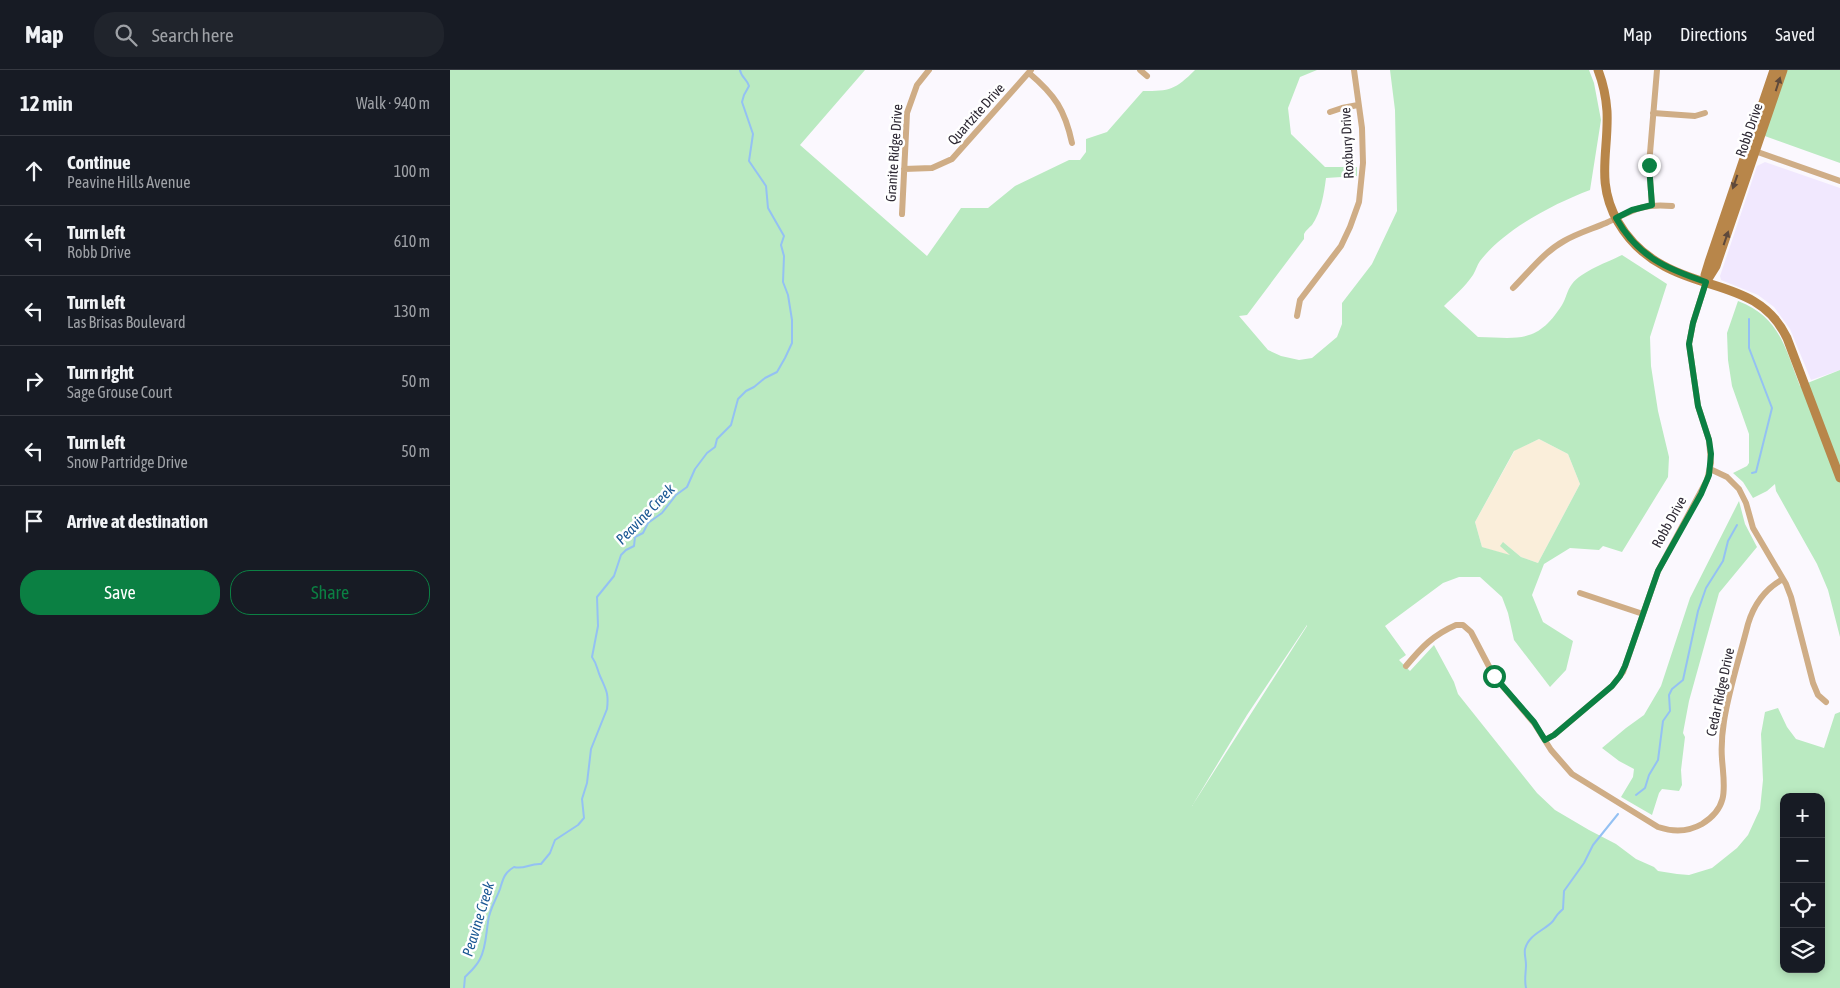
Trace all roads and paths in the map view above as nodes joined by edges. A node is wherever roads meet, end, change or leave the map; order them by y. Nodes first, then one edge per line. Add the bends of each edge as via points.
1 (929, 70) edge
2 (1140, 70) edge
3 (1354, 70) edge
4 (1598, 70) edge
5 (1657, 70) edge
6 (1774, 70) edge
7 (1783, 70) edge
8 (1030, 71) edge
9 (1147, 76) dead end
10 (1358, 105) junction
11 (1330, 112) dead end
12 (1653, 113) junction
13 (1705, 114) dead end
14 (1072, 144) dead end
15 (1747, 148) junction
16 (1756, 152) junction
17 (904, 168) junction
18 (1840, 181) edge
19 (1652, 205) junction
20 (1672, 206) dead end
21 (902, 214) dead end
22 (1616, 218) junction
23 (1706, 282) junction
24 (1513, 288) dead end
25 (1297, 316) dead end
26 (1710, 470) junction
27 (1840, 478) edge
28 (1783, 579) junction
29 (1580, 593) dead end
30 (1643, 614) junction
31 (1406, 666) dead end
32 (1826, 702) dead end
33 (1545, 740) junction

1 - 17 street, Granite Ridge Drive via 917,85 910,102
2 - 9 street
3 - 10 street, Roxbury Drive
4 - 22 street via 1607,110 1604,180
5 - 12 street
6 - 15 street, Robb Drive
16 -> 7 street, Robb Drive
8 - 14 street via 1058,102
8 - 17 street, Quartzite Drive via 952,159 932,168
10 - 11 street
10 - 25 street, Roxbury Drive via 1363,163 1359,202 1341,246 1300,300
12 - 13 street
12 - 19 street via 1649,165
15 - 16 street
15 -> 23 street, Robb Drive via 1708,262
16 - 18 street
23 -> 16 street, Robb Drive via 1716,266
17 - 21 street, Granite Ridge Drive
19 - 20 street
19 - 22 street
22 - 23 street via 1633,242 1654,260
22 - 24 street via 1557,245
23 - 26 street, Robb Drive via 1689,344 1698,406 1709,440
23 - 27 street via 1753,299 1778,322
26 - 28 street via 1727,477 1739,489 1753,528
26 - 30 street, Robb Drive via 1701,494 1658,571
28 - 32 street via 1791,597 1813,683 1818,695
28 - 33 street, Cedar Ridge Drive via 1759,600 1748,624 1724,720 1725,789 1722,801 1705,822 1693,828 1672,831 1658,827 1577,778
29 - 30 street
30 - 33 street, Robb Drive via 1617,681
31 - 33 street, Cedar Ridge Drive via 1429,640 1452,626 1463,625 1471,632 1494,676 1534,722

